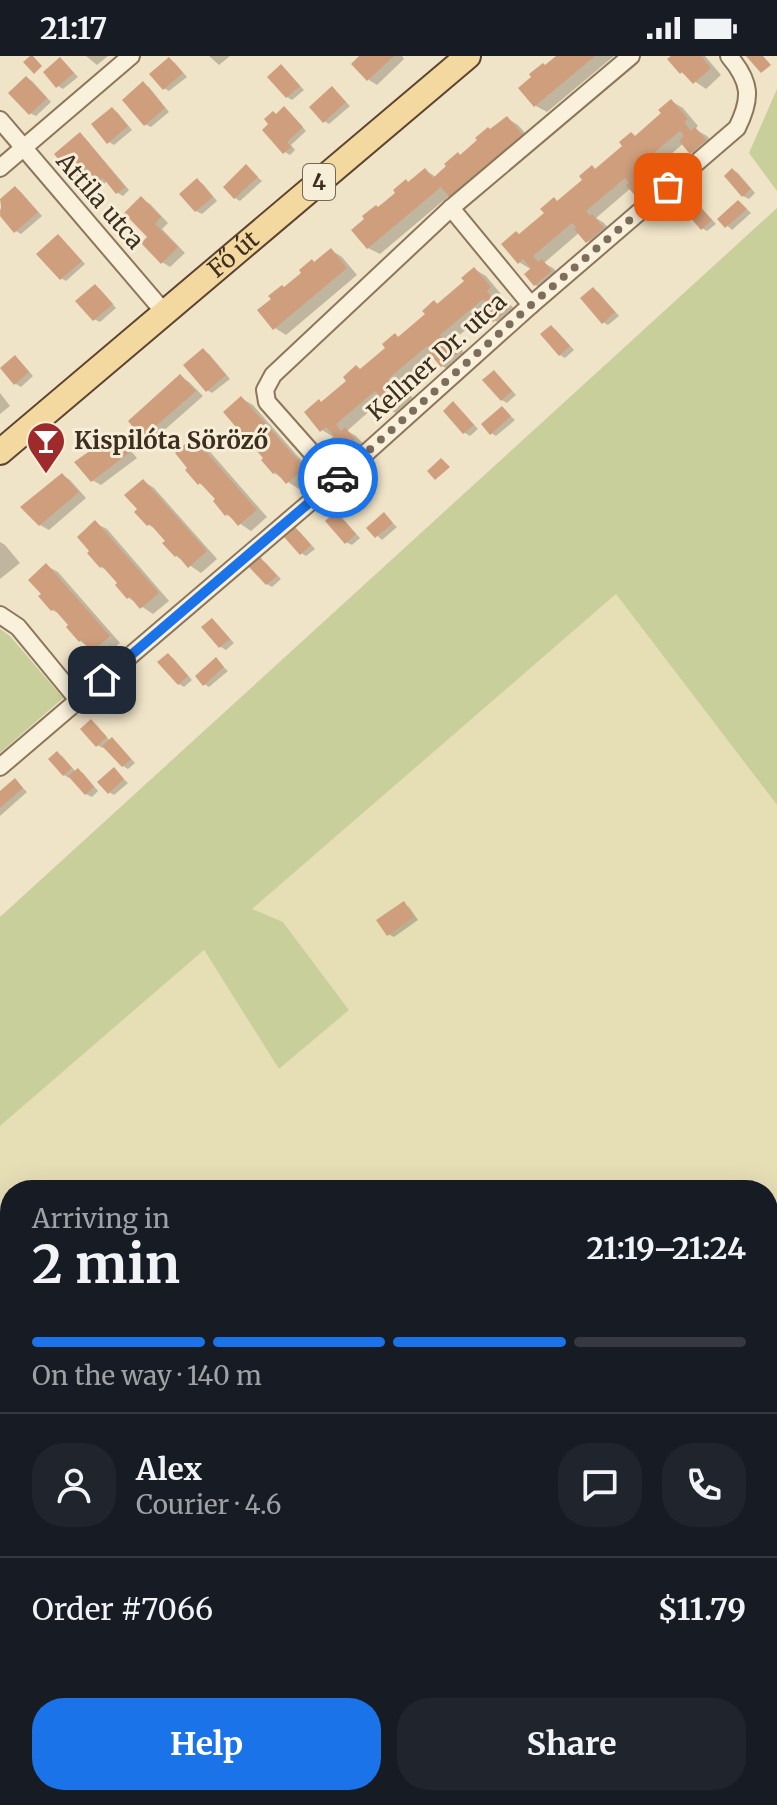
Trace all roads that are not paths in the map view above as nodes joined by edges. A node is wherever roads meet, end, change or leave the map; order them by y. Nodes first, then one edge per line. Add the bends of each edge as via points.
1 (131, 56) edge
2 (631, 56) edge
3 (729, 56) edge
4 (466, 59) edge
5 (0, 120) edge
6 (24, 148) junction
7 (0, 168) edge
8 (451, 208) junction
9 (531, 305) junction
10 (164, 312) junction
11 (0, 452) edge
12 (336, 480) junction
13 (0, 615) edge
14 (78, 700) junction
15 (0, 767) edge

1 - 6 street
2 - 8 street
3 - 9 street, Kellner Dr. utca via 746,81 748,97 737,128
4 - 10 main road, Fő út / 4
5 - 6 street, Attila utca
6 - 7 street
6 - 10 street, Attila utca
8 - 9 street
8 - 12 street via 273,375 265,390 267,402
9 - 12 street, Kellner Dr. utca
10 - 11 main road, Fő út / 4
12 - 14 street, Kellner Dr. utca
13 - 14 street via 18,627
14 - 15 street, Kellner Dr. utca

